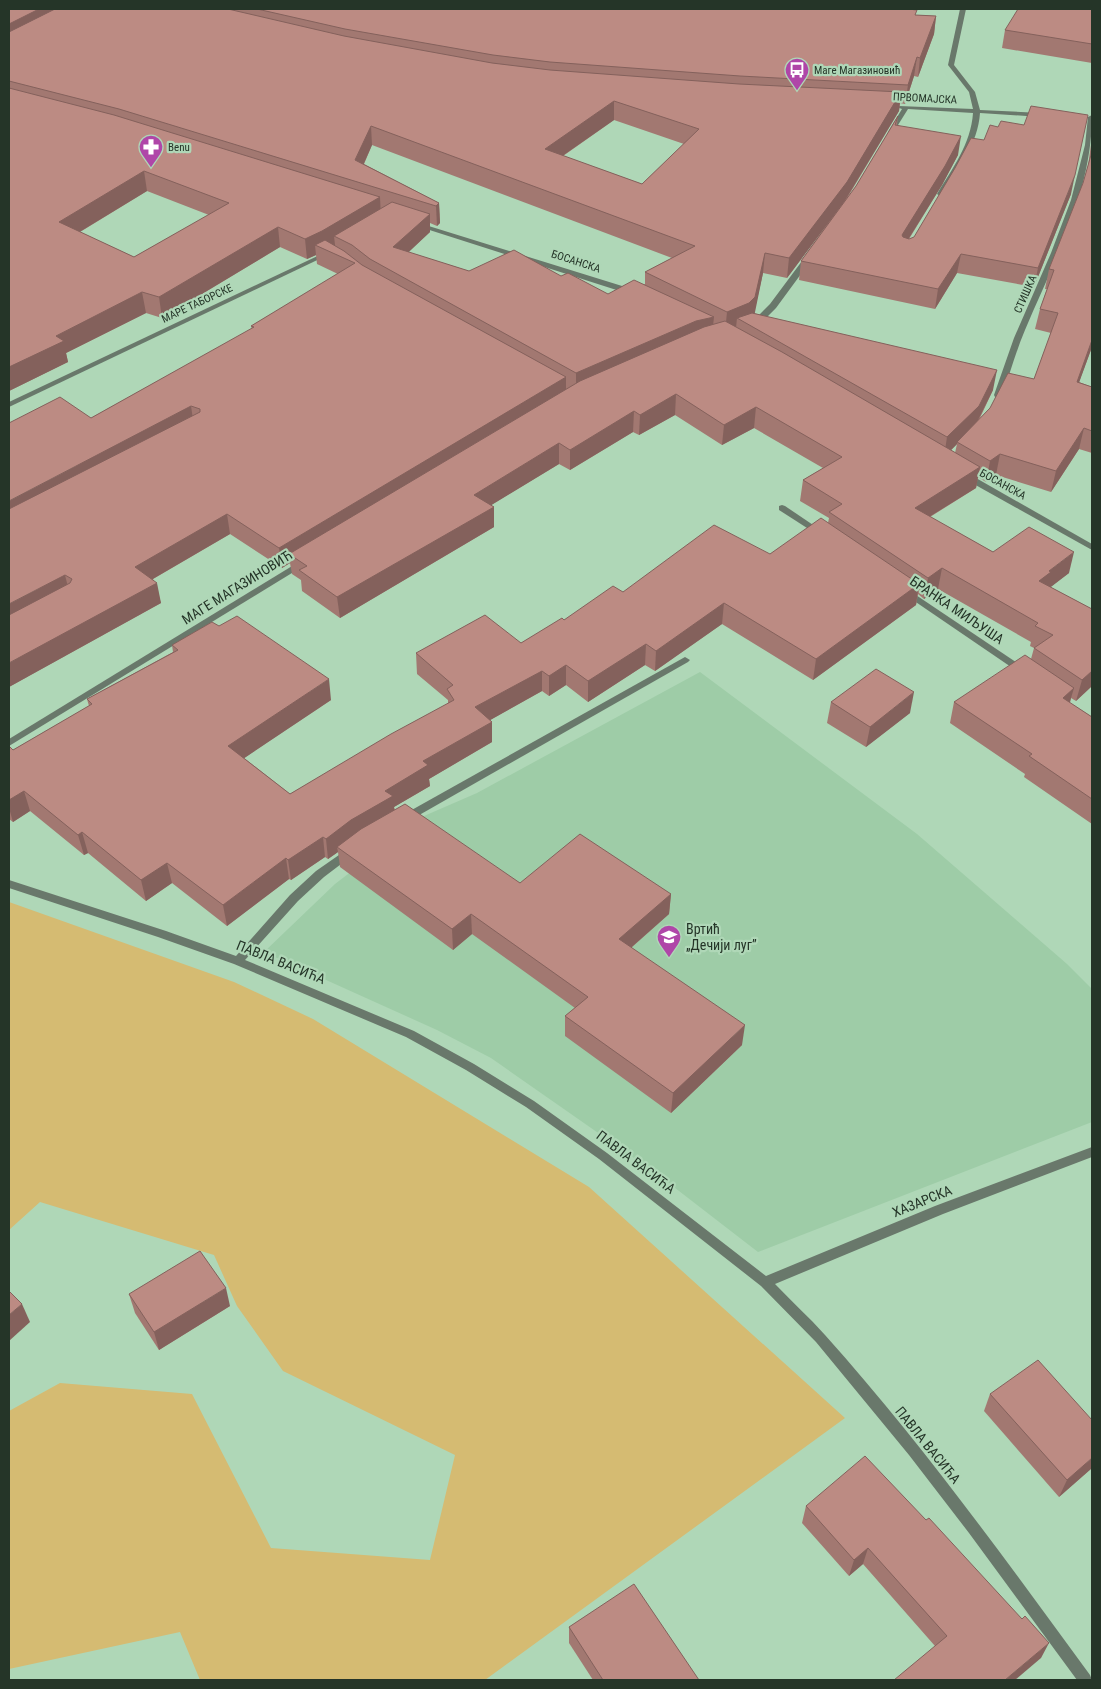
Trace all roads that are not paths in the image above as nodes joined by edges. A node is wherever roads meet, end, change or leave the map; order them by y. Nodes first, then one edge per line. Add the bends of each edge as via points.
1 (963, 9) edge
2 (896, 107) edge
3 (906, 107) junction
4 (977, 111) junction
5 (1053, 115) edge
6 (1082, 117) edge
7 (1092, 117) edge
8 (887, 140) edge
9 (937, 199) edge
10 (408, 221) edge
11 (335, 249) edge
12 (814, 251) edge
13 (327, 254) junction
14 (334, 258) edge
15 (640, 296) edge
16 (751, 327) edge
17 (994, 404) edge
18 (9, 405) edge
19 (959, 472) edge
20 (782, 508) dead end
21 (831, 541) edge
22 (1092, 547) edge
23 (311, 557) edge
24 (897, 585) edge
25 (685, 660) dead end
26 (1035, 679) edge
27 (9, 744) edge
28 (392, 826) edge
29 (358, 845) edge
30 (9, 884) edge
31 (238, 962) junction
32 (1092, 1152) edge
33 (765, 1282) junction
34 (1085, 1680) edge

1 - 4 street via 951,65 969,87
2 - 3 street, ПРВОМАЈСКА
3 - 4 street, ПРВОМАЈСКА
3 - 8 street
4 - 5 street, ПРВОМАЈСКА
4 - 9 street via 972,135
6 - 7 street
7 - 17 street, СТИШКА via 1088,147 1066,227 1020,332
10 - 15 street, БОСАНСКА
11 - 13 street, МАРЕ ТАБОРСКЕ
12 - 16 street via 773,306
13 - 14 street
13 - 18 street, МАРЕ ТАБОРСКЕ
19 - 22 street, БОСАНСКА
20 - 21 street
23 - 27 street, МАГЕ МАГАЗИНОВИЋ
24 - 26 street, БРАНКА МИЉУША
25 - 28 street
29 - 31 street via 294,898
30 - 31 street, ПАВЛА ВАСИЋА
31 - 33 street, ПАВЛА ВАСИЋА via 410,1034 470,1066 603,1156
32 - 33 street, ХАЗАРСКА via 939,1210
33 - 34 street, ПАВЛА ВАСИЋА via 820,1338 914,1451

